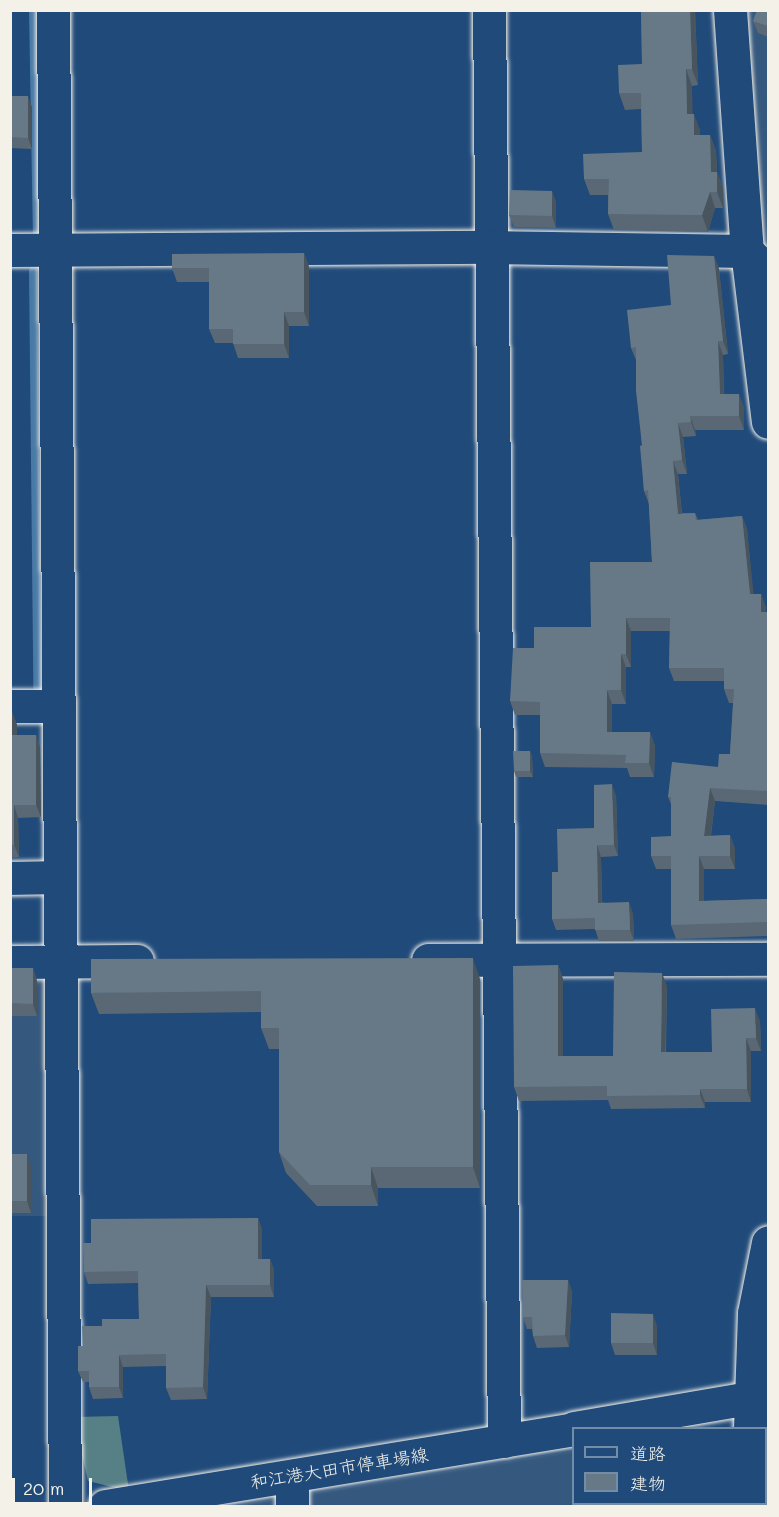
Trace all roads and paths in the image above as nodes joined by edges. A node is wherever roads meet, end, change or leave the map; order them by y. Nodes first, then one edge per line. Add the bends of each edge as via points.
1 (53, 10) edge
2 (489, 10) edge
3 (730, 10) edge
4 (493, 247) junction
5 (10, 250) edge
6 (56, 250) junction
7 (758, 261) edge
8 (768, 422) edge
9 (10, 706) edge
10 (57, 706) junction
11 (58, 877) junction
12 (10, 878) edge
13 (768, 959) edge
14 (392, 960) edge
15 (499, 960) junction
16 (59, 961) junction
17 (166, 961) edge
18 (10, 962) edge
19 (768, 1242) edge
20 (756, 1406) edge
21 (590, 1427) edge
22 (572, 1429) edge
23 (504, 1441) junction
24 (292, 1492) edge
25 (65, 1506) edge
26 (105, 1506) edge

1 - 6 street
2 - 4 street
3 - 7 street
4 - 6 street
4 - 7 street
4 - 15 street
5 - 6 street
6 - 10 street
7 - 8 street
9 - 10 street
10 - 11 street
11 - 12 street
11 - 16 street
13 - 15 street
14 - 15 street
15 - 23 street
16 - 17 street
16 - 18 street
16 - 25 street
19 - 20 street via 754,1313
20 - 21 street, 和江港大田市停車場線
22 - 23 street, 和江港大田市停車場線
23 - 24 street, 和江港大田市停車場線
24 - 26 street, 和江港大田市停車場線

